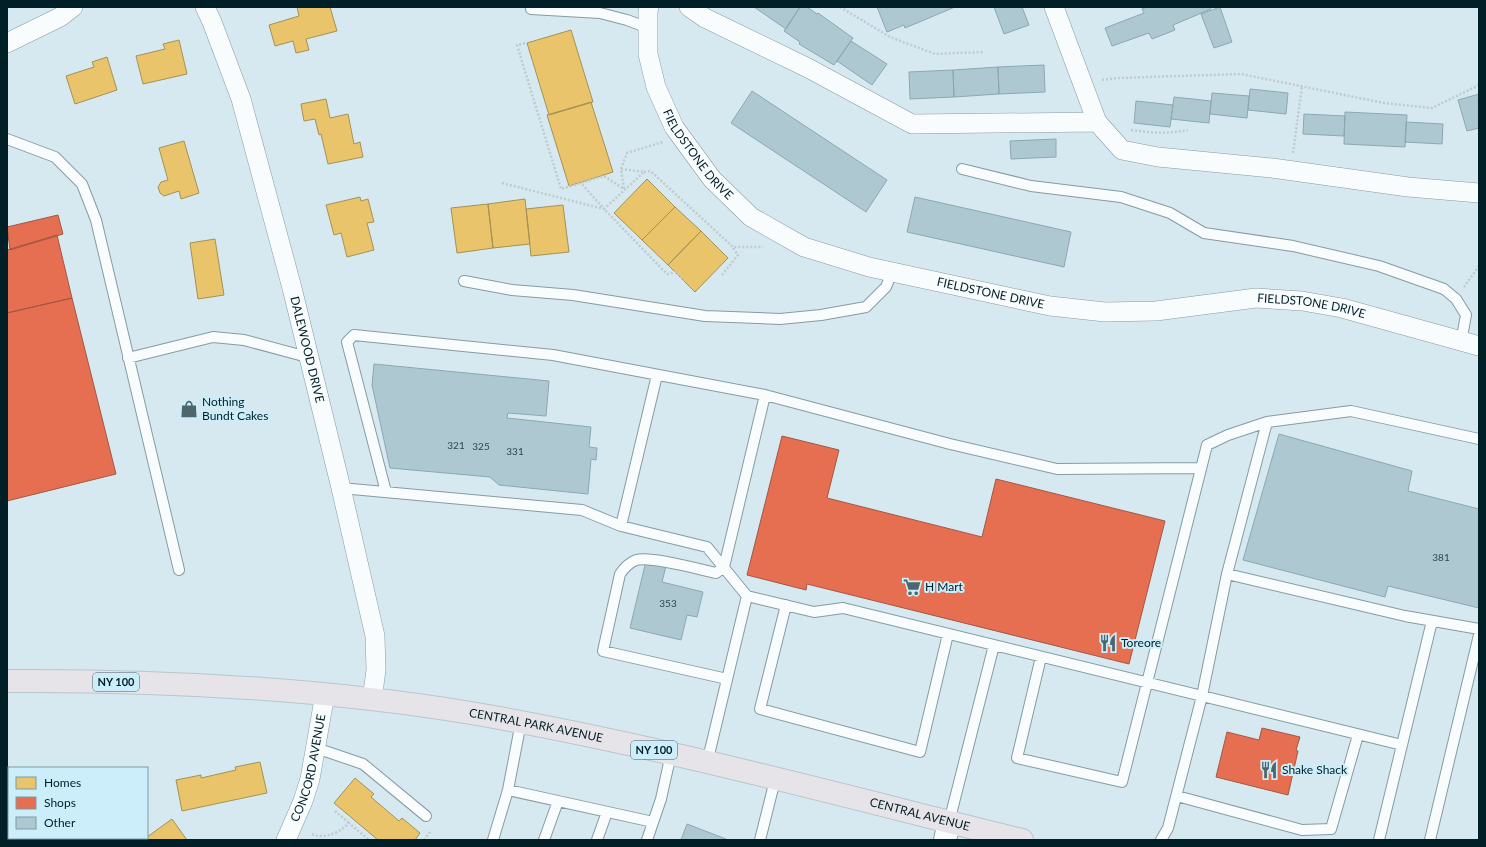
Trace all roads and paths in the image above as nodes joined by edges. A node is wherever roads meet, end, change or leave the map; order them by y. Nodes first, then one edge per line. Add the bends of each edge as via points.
1 (73, 7) edge
2 (205, 7) edge
3 (531, 7) edge
4 (650, 7) edge
5 (689, 7) edge
6 (840, 7) edge
7 (1054, 7) edge
8 (648, 28) junction
9 (7, 42) edge
10 (525, 42) dead end
11 (984, 52) dead end
12 (1117, 78) dead end
13 (1479, 85) edge
14 (1302, 86) junction
15 (1097, 122) junction
16 (1131, 130) dead end
17 (1188, 130) dead end
18 (7, 139) edge
19 (666, 141) dead end
20 (962, 169) dead end
21 (621, 170) junction
22 (1291, 171) junction
23 (644, 172) junction
24 (502, 183) dead end
25 (581, 183) junction
26 (624, 189) junction
27 (1479, 193) edge
28 (604, 209) junction
29 (733, 247) junction
30 (768, 247) dead end
31 (1479, 266) edge
32 (892, 272) junction
33 (722, 275) dead end
34 (684, 280) dead end
35 (464, 281) dead end
36 (1455, 298) junction
37 (1470, 344) edge
38 (128, 358) junction
39 (310, 358) junction
40 (657, 375) junction
41 (765, 396) junction
42 (1267, 422) junction
43 (1479, 439) edge
44 (1200, 468) junction
45 (341, 488) junction
46 (386, 492) junction
47 (621, 526) junction
48 (724, 567) junction
49 (179, 570) dead end
50 (1227, 574) junction
51 (748, 596) junction
52 (786, 605) junction
53 (1432, 620) junction
54 (1479, 629) edge
55 (948, 634) junction
56 (1479, 635) edge
57 (994, 645) junction
58 (1041, 657) junction
59 (727, 679) junction
60 (7, 681) edge
61 (1146, 683) junction
62 (325, 694) junction
63 (1202, 696) junction
64 (372, 700) junction
65 (521, 722) junction
66 (1358, 735) junction
67 (1402, 746) junction
68 (316, 748) junction
69 (671, 754) junction
70 (707, 762) junction
71 (775, 780) junction
72 (508, 790) junction
73 (841, 796) joint
74 (1176, 796) junction
75 (558, 801) junction
76 (335, 811) dead end
77 (607, 812) junction
78 (426, 816) dead end
79 (349, 822) junction
80 (653, 822) junction
81 (947, 831) edge
82 (430, 832) dead end
83 (312, 834) dead end
84 (286, 840) edge
85 (369, 840) edge
86 (424, 840) edge
87 (493, 840) edge
88 (544, 840) edge
89 (597, 840) edge
90 (647, 840) edge
91 (760, 840) edge
92 (1022, 840) edge
93 (1161, 840) edge
94 (1379, 840) edge
95 (1430, 840) edge

1 - 9 street via 60,17
2 - 39 street, DALEWOOD DRIVE via 241,99
3 - 8 lane via 564,12 600,13
4 - 8 street, FIELDSTONE DRIVE
5 - 15 street via 705,18 808,68 912,124
6 - 11 path via 890,37 935,54
7 - 15 street
8 - 32 street, FIELDSTONE DRIVE via 648,54 656,87 674,127 712,179 751,217 804,247
10 - 25 path via 517,45 561,189
12 - 14 path via 1240,74
13 - 14 path via 1432,108 1384,103
14 - 22 path
15 - 22 street via 1122,150
16 - 17 path via 1156,133
18 - 38 lane via 56,157 82,184 96,220
19 - 21 path via 627,153
20 - 36 lane via 1031,186 1121,197 1170,213 1204,233 1293,246 1379,266 1444,289
21 - 23 path
21 - 26 path
22 - 27 street via 1408,187
23 - 26 path
23 - 29 path via 650,171 656,176
24 - 28 path
25 - 26 path via 604,176
25 - 28 path
26 - 28 path
28 - 34 path via 667,274 676,272
29 - 30 path
29 - 33 path via 738,255
31 - 36 path
32 - 35 lane via 886,287 866,307 780,319 705,316 572,295 512,290
32 - 37 street, FIELDSTONE DRIVE via 1050,306 1105,312 1156,312 1256,298 1302,301 1342,308
36 - 37 lane via 1466,316
38 - 39 lane via 213,337 244,340
38 - 49 lane
39 - 45 street, DALEWOOD DRIVE
40 - 41 lane
40 - 46 lane via 554,355 354,335 347,342
40 - 47 lane
41 - 44 lane via 1057,469
41 - 48 lane
42 - 43 lane via 1351,411
42 - 44 lane via 1207,445
42 - 50 lane
44 - 61 lane
45 - 46 lane
45 - 64 street, DALEWOOD DRIVE via 375,636 376,670
46 - 47 lane via 582,510
47 - 48 lane via 707,547
48 - 51 lane
48 - 59 lane via 716,573 657,561 637,560 625,566 620,574 603,651
50 - 53 lane via 1405,616
50 - 63 lane
51 - 52 lane
51 - 59 lane
52 - 55 lane via 814,612 843,608
52 - 55 lane via 760,709 920,752
53 - 54 lane
53 - 67 lane
55 - 57 lane
56 - 95 lane
57 - 58 lane
57 - 81 lane
58 - 61 lane
58 - 61 lane via 1017,758 1024,760 1122,782
59 - 70 lane
60 - 62 main road, CENTRAL PARK AVENUE / NY 100 via 226,686
61 - 63 lane
62 - 64 main road, CENTRAL PARK AVENUE / NY 100
62 - 68 street, CONCORD AVENUE
63 - 66 lane
63 - 74 lane
64 - 65 main road, CENTRAL PARK AVENUE / NY 100
65 - 69 main road, CENTRAL PARK AVENUE / NY 100
65 - 72 lane
66 - 67 lane
66 - 74 lane via 1331,830 1302,830
67 - 94 lane
68 - 78 lane via 363,764
68 - 84 street, CONCORD AVENUE via 304,801
69 - 70 main road, CENTRAL PARK AVENUE / NY 100
69 - 80 lane
70 - 71 main road, CENTRAL PARK AVENUE / NY 100
71 - 73 main road, CENTRAL PARK AVENUE / NY 100
71 - 91 lane
72 - 75 lane
72 - 87 lane
73 - 81 main road, CENTRAL AVENUE / NY 100
74 - 93 lane via 1168,828
75 - 77 lane
75 - 88 lane
76 - 79 path
77 - 80 lane
77 - 89 lane
79 - 83 path via 341,830 327,835
79 - 85 path
80 - 90 lane
81 - 92 main road, CENTRAL AVENUE / NY 100
82 - 86 path

